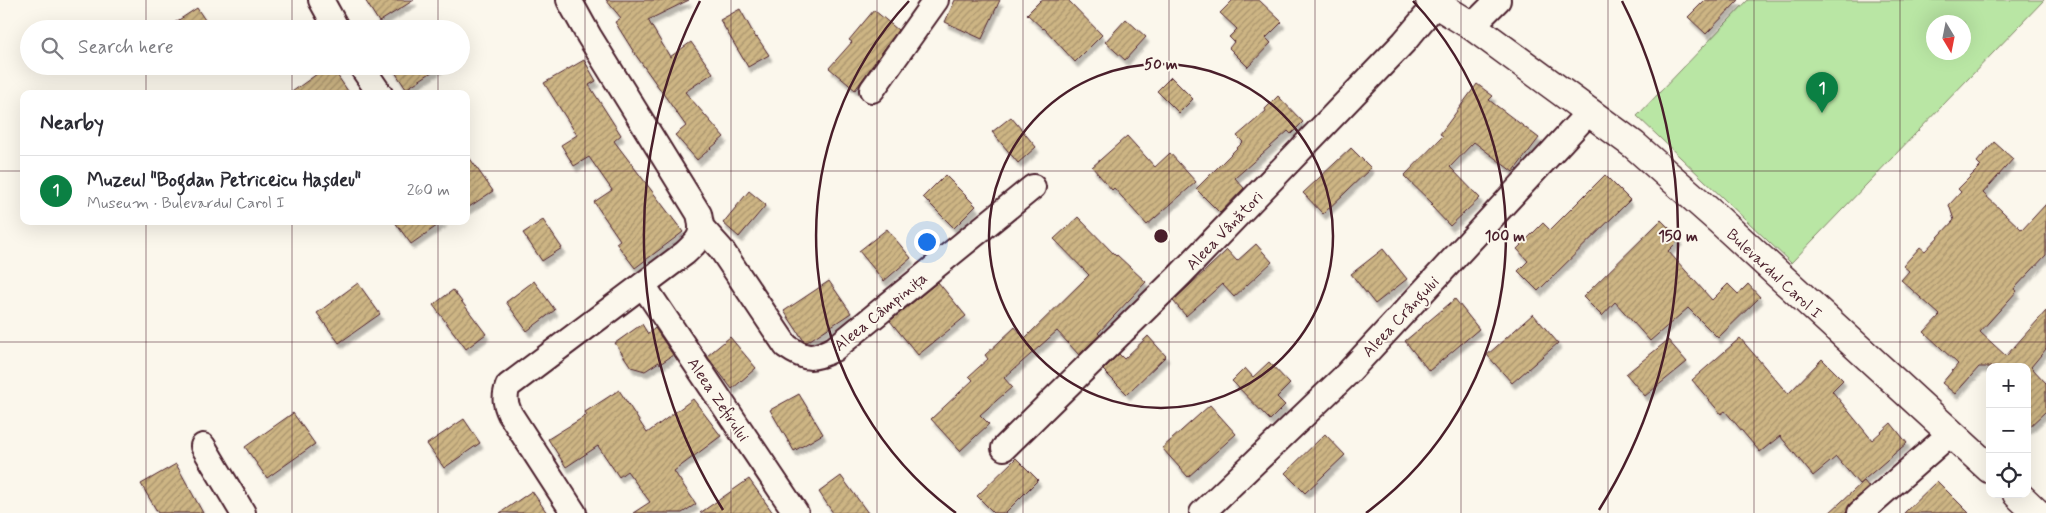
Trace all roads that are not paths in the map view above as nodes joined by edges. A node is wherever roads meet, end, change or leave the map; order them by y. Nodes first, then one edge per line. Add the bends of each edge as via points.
1 (322, 0) edge
2 (569, 0) edge
3 (936, 0) edge
4 (1498, 0) edge
5 (1433, 2) edge
6 (332, 20) edge
7 (1472, 26) junction
8 (368, 75) edge
9 (377, 90) edge
10 (872, 90) dead end
11 (1590, 111) junction
12 (1033, 187) dead end
13 (703, 229) junction
14 (643, 285) junction
15 (1951, 434) junction
16 (203, 446) dead end
17 (1004, 448) dead end
18 (1986, 465) edge
19 (2021, 498) edge
20 (243, 513) edge
21 (574, 513) edge
22 (796, 513) edge
23 (1202, 513) edge
24 (1860, 513) edge
25 (2037, 513) edge

1 - 6 street
2 - 13 street via 699,214
3 - 10 street
4 - 7 street
5 - 7 main road, Bulevardul Carol I
5 - 17 street, Aleea Vânători via 1404,42 1180,275
7 - 11 main road, Bulevardul Carol I
8 - 9 street
11 - 15 main road, Bulevardul Carol I via 1720,221
11 - 23 street, Aleea Crângului via 1347,374
12 - 13 street, Aleea Câmpinița via 834,349 816,358 801,356 786,346 721,249
13 - 14 street via 698,241
14 - 21 street via 516,378 504,395 510,414
14 - 22 street, Aleea Zefirului
15 - 18 main road, Bulevardul Carol I
15 - 24 street
16 - 20 street
19 - 25 main road

